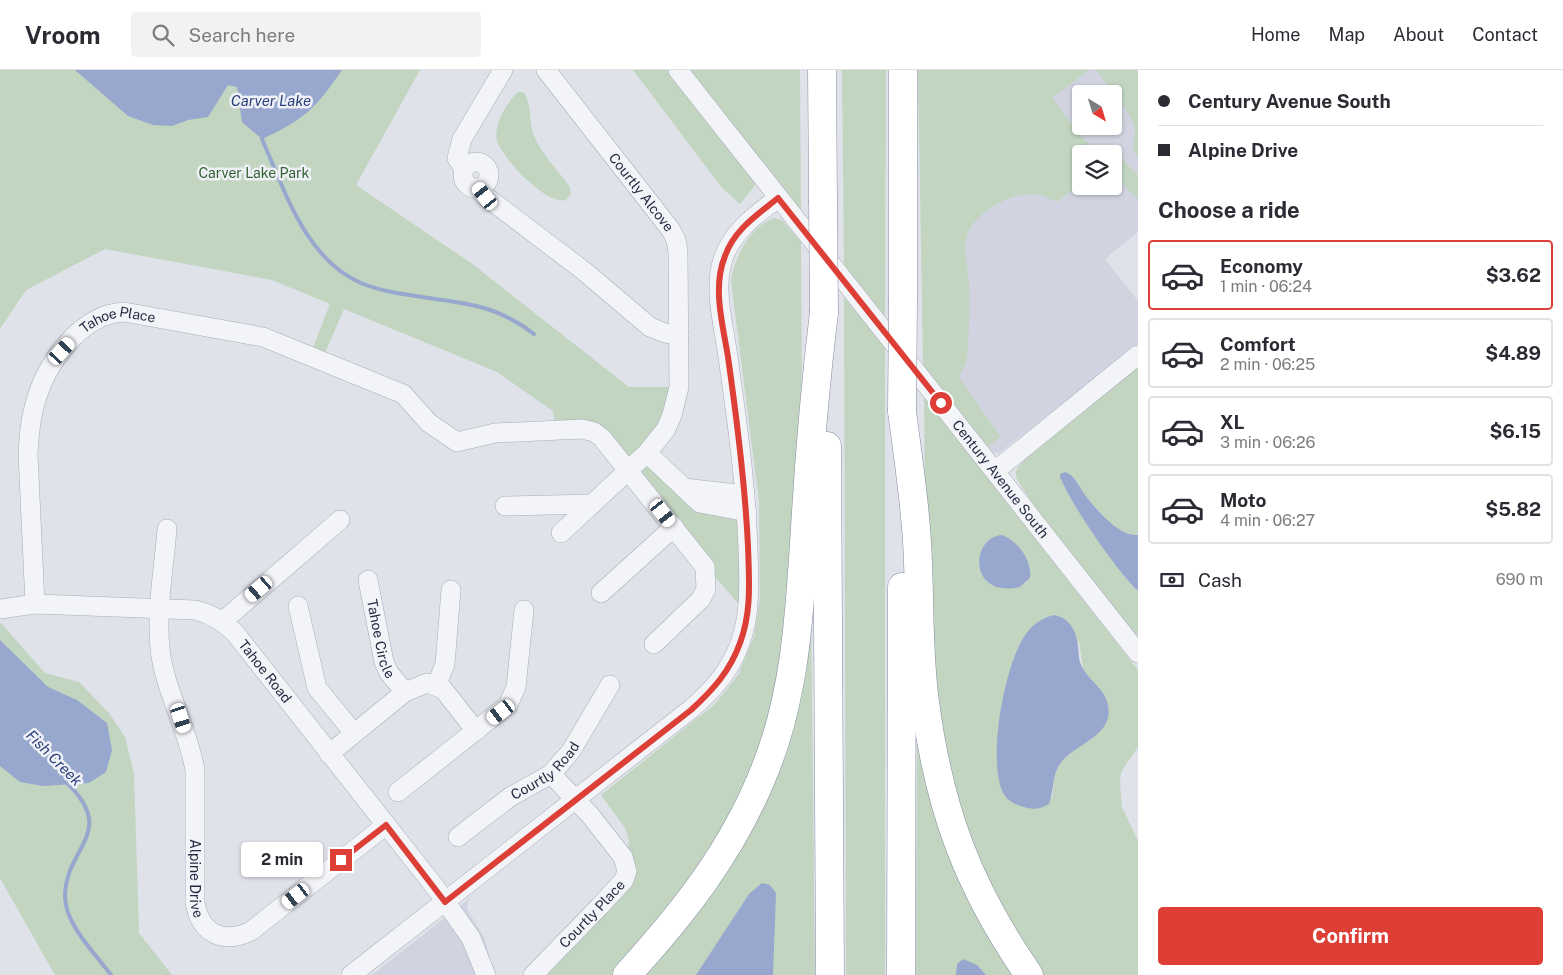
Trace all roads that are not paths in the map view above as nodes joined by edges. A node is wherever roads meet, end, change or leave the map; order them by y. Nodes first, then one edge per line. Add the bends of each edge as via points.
1 (503, 70) edge
2 (546, 70) edge
3 (678, 70) edge
4 (822, 70) edge
5 (903, 70) edge
6 (778, 198) junction
7 (824, 312) junction
8 (679, 335) junction
9 (1138, 355) edge
10 (902, 411) junction
11 (647, 454) junction
12 (628, 470) junction
13 (995, 471) junction
14 (746, 503) junction
15 (592, 504) junction
16 (505, 506) dead end
17 (340, 520) dead end
18 (674, 527) junction
19 (167, 529) dead end
20 (561, 533) dead end
21 (368, 580) dead end
22 (451, 590) dead end
23 (601, 593) dead end
24 (35, 604) junction
25 (298, 606) dead end
26 (0, 609) edge
27 (160, 610) junction
28 (524, 610) dead end
29 (222, 621) junction
30 (654, 644) dead end
31 (1138, 653) edge
32 (610, 685) dead end
33 (436, 686) junction
34 (405, 692) junction
35 (476, 731) junction
36 (354, 734) junction
37 (329, 754) junction
38 (551, 774) junction
39 (398, 792) dead end
40 (575, 800) junction
41 (386, 825) junction
42 (458, 837) dead end
43 (445, 902) junction
44 (351, 975) edge
45 (486, 975) edge
46 (533, 975) edge
47 (627, 975) edge
48 (830, 975) edge
49 (901, 975) edge
50 (1029, 975) edge

1 - 8 street via 462,139 457,158 464,169 476,162 487,167 488,179 478,188 485,196 584,271 647,325
2 - 8 street, Courtly Alcove via 675,236
3 - 6 street, Century Avenue South
4 - 7 highway, bridge
5 - 10 highway, bridge
6 - 13 street, Century Avenue South
6 - 14 street via 738,233 726,251 720,273 720,300
7 - 47 highway via 812,410 798,634 782,720 758,787 726,849 686,908
7 - 48 highway
8 - 11 street, Courtly Alcove via 677,401 666,429
9 - 13 street
10 - 49 highway
10 - 50 highway via 916,527 924,701 940,783 964,861 998,929
11 - 12 street, Courtly Alcove
11 - 14 street via 684,488
12 - 15 street, Courtly Alcove
12 - 18 street, Tahoe Place
12 - 24 street, Tahoe Place via 594,432 582,429 494,433 458,442 429,423 403,394 244,332 124,312 102,316 87,324 62,351 50,368 35,403 29,431
13 - 31 street, Century Avenue South
14 - 40 street via 748,610 740,642 725,673 691,710
15 - 16 street
15 - 20 street, Courtly Alcove
17 - 29 street
18 - 23 street
18 - 30 street, Tahoe Place via 705,567 706,589 695,607
19 - 27 street, Alpine Drive
21 - 34 street, Tahoe Circle via 384,662
22 - 33 street via 445,664
24 - 26 street, Tahoe Road
24 - 27 street, Tahoe Road
25 - 36 street via 317,688
27 - 29 street, Tahoe Road via 195,610
27 - 41 street, Alpine Drive via 160,649 195,770 195,902 198,916 209,930 218,936 230,937 251,931
28 - 35 street via 513,697 501,712
29 - 37 street, Tahoe Road
32 - 38 street, Courtly Road via 571,751
33 - 34 street, Tahoe Circle via 427,683
33 - 35 street via 449,695
34 - 36 street, Tahoe Circle
35 - 39 street
36 - 37 street, Tahoe Circle
37 - 41 street, Tahoe Road
38 - 40 street
38 - 42 street, Courtly Road via 510,797
40 - 43 street
40 - 46 street, Courtly Place via 623,857 626,874 600,906
41 - 43 street, Tahoe Road
43 - 44 street
43 - 45 street, Tahoe Road via 471,938

